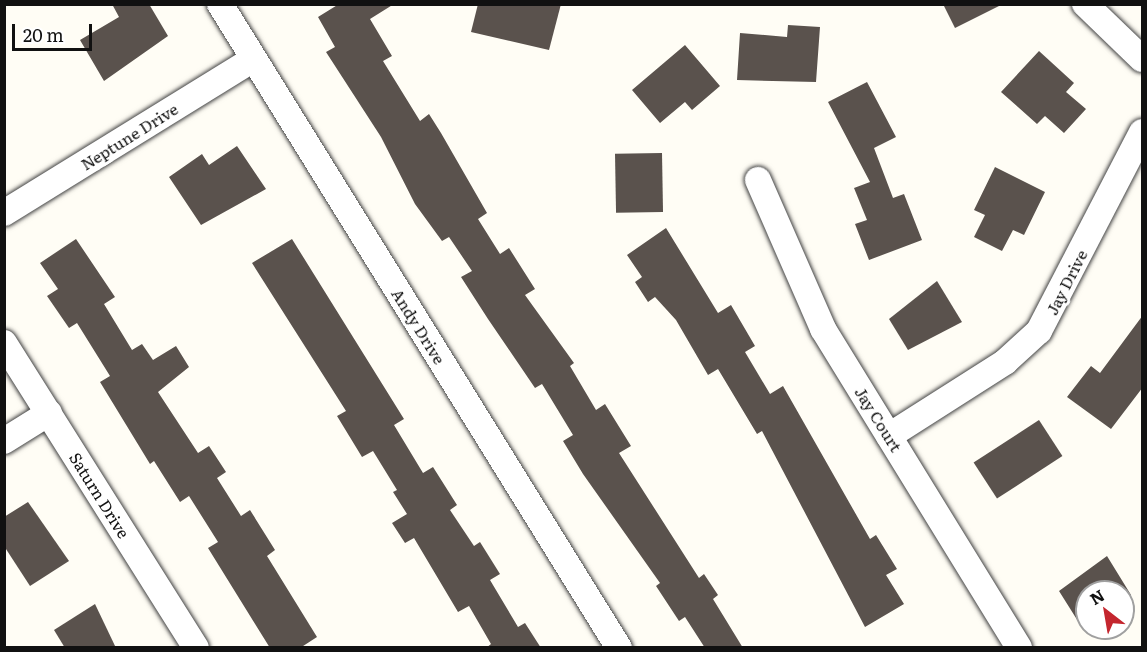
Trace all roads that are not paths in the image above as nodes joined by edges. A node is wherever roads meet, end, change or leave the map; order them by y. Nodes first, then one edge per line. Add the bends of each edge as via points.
1 (220, 4) edge
2 (1085, 4) edge
3 (253, 59) junction
4 (1143, 59) edge
5 (1143, 132) edge
6 (758, 180) dead end
7 (4, 213) edge
8 (4, 343) edge
9 (49, 413) junction
10 (889, 436) junction
11 (4, 441) edge
12 (196, 648) edge
13 (619, 648) edge
14 (1019, 648) edge

1 - 3 street, Andy Drive
2 - 4 street
3 - 7 street, Neptune Drive
3 - 13 street, Andy Drive
5 - 10 street, Jay Drive via 1039,331 1005,362
6 - 10 street, Jay Court via 815,314
8 - 9 street, Saturn Drive
9 - 11 street
9 - 12 street, Saturn Drive
10 - 14 street, Jay Court

